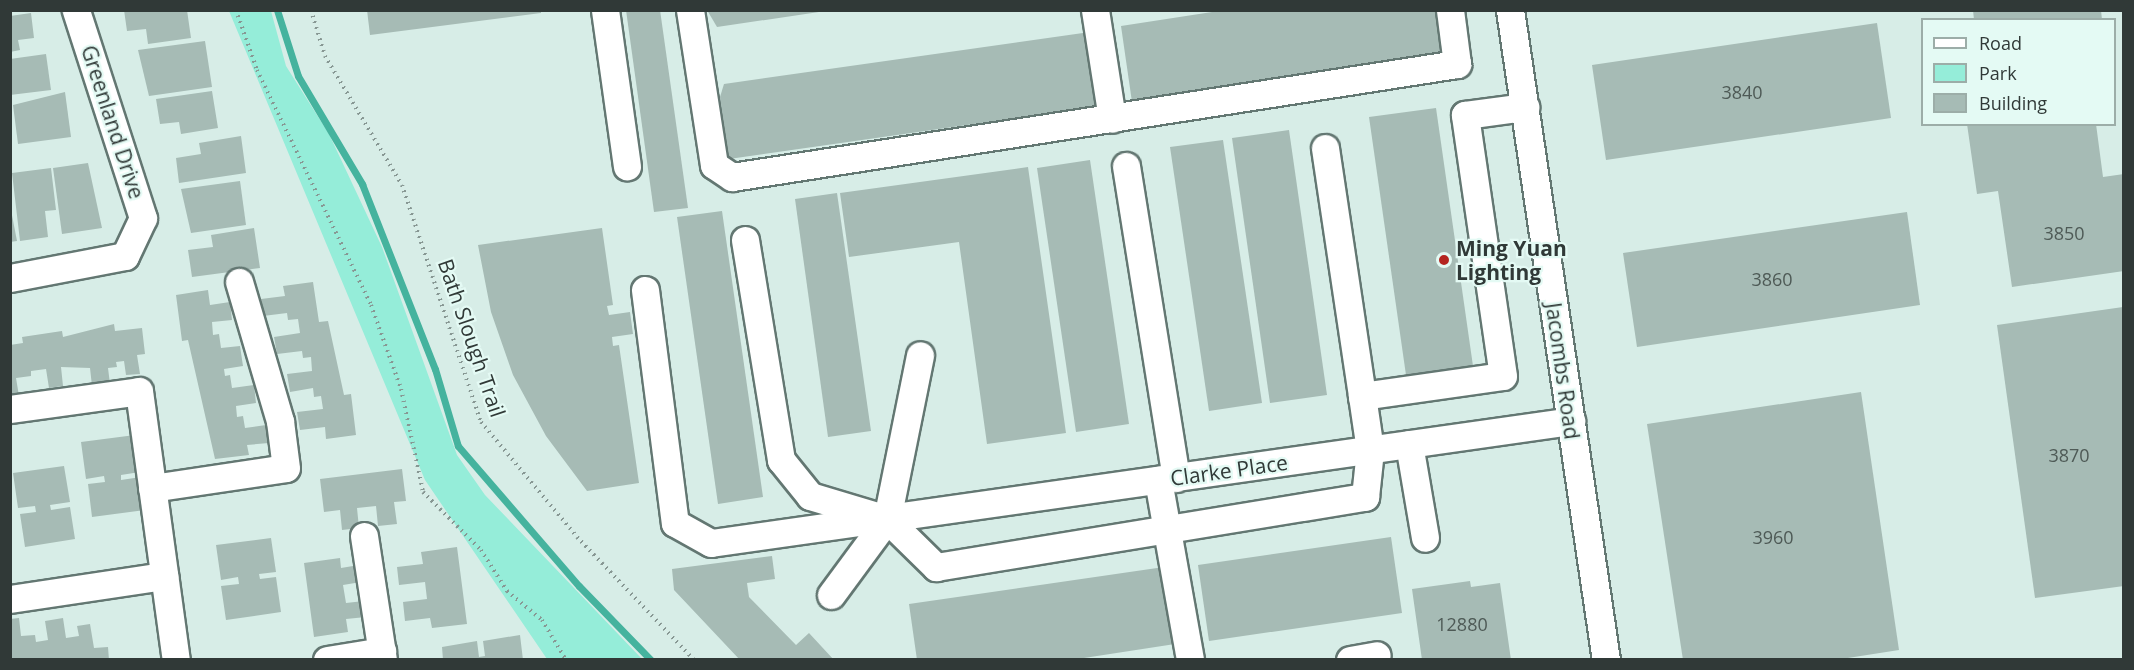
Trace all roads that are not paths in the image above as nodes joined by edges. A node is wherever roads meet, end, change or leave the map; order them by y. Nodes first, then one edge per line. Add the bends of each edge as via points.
1 (76, 10) edge
2 (605, 10) edge
3 (690, 10) edge
4 (1095, 10) edge
5 (1450, 10) edge
6 (1510, 10) edge
7 (1525, 107) junction
8 (1112, 118) junction
9 (1325, 148) dead end
10 (627, 166) dead end
11 (1126, 166) dead end
12 (745, 240) dead end
13 (10, 278) edge
14 (239, 282) dead end
15 (645, 290) dead end
16 (920, 355) dead end
17 (1362, 396) junction
18 (10, 409) edge
19 (1570, 421) junction
20 (1410, 444) junction
21 (1370, 450) junction
22 (1167, 479) junction
23 (152, 488) junction
24 (888, 519) junction
25 (1167, 530) junction
26 (363, 536) dead end
27 (1425, 538) dead end
28 (164, 576) junction
29 (831, 595) dead end
30 (10, 599) edge
31 (382, 655) edge
32 (1377, 655) dead end
33 (176, 660) edge
34 (327, 660) edge
35 (1190, 660) edge
36 (1350, 660) edge
37 (1606, 660) edge

1 - 13 street, Greenland Drive via 143,218 125,256
2 - 10 street
3 - 8 street via 714,165 732,177
4 - 8 street
5 - 8 street via 1457,64
6 - 7 street, Jacombs Road
7 - 17 street via 1465,115 1503,376
7 - 19 street, Jacombs Road
9 - 17 street
11 - 22 street
12 - 24 street via 781,460 810,496
14 - 23 street via 280,421 286,468
15 - 24 street, Clarke Place via 675,523 711,543
16 - 24 street
17 - 21 street
18 - 23 street via 139,391
19 - 20 street, Clarke Place
19 - 37 street, Jacombs Road
20 - 21 street, Clarke Place
20 - 27 street
21 - 22 street, Clarke Place
21 - 25 street via 1365,497
22 - 24 street, Clarke Place
22 - 25 street
23 - 28 street
24 - 25 street via 936,567
24 - 29 street
25 - 35 street
26 - 31 street
28 - 30 street
28 - 33 street
31 - 34 street
32 - 36 street

